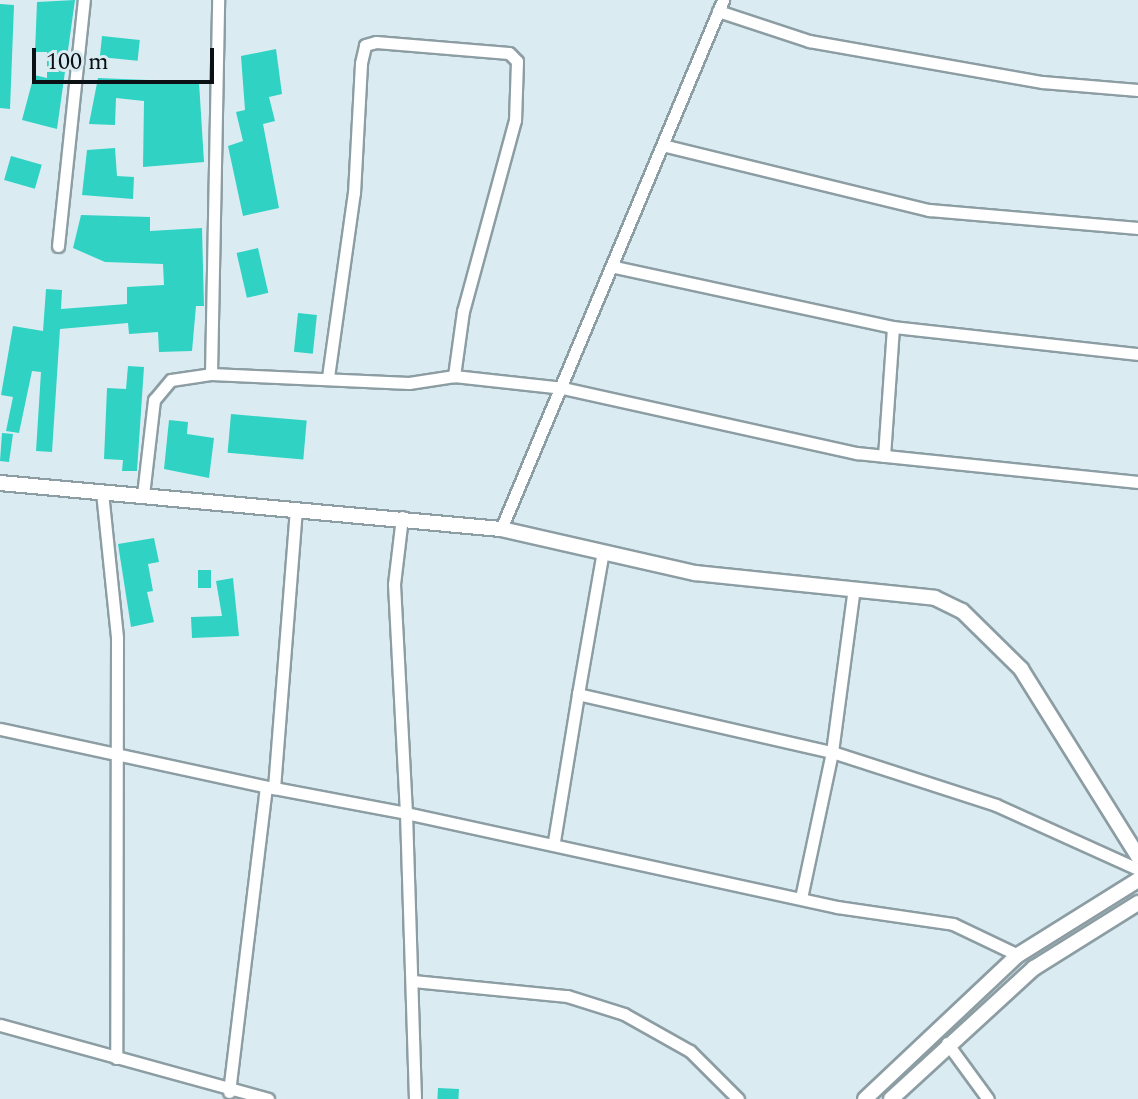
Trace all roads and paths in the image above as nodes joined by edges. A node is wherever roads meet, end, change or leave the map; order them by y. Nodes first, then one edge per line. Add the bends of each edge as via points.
1 (84, 0) edge
2 (218, 0) edge
3 (720, 6) edge
4 (1138, 90) edge
5 (666, 146) junction
6 (1138, 228) edge
7 (58, 246) dead end
8 (615, 267) junction
9 (893, 327) junction
10 (1138, 354) edge
11 (211, 374) junction
12 (454, 376) junction
13 (328, 377) junction
14 (563, 388) junction
15 (884, 456) junction
16 (1138, 482) edge
17 (0, 483) edge
18 (102, 492) junction
19 (143, 495) junction
20 (296, 511) junction
21 (402, 517) junction
22 (501, 529) junction
23 (602, 556) junction
24 (854, 588) junction
25 (578, 694) junction
26 (0, 729) edge
27 (119, 751) junction
28 (832, 752) junction
29 (270, 788) junction
30 (406, 813) junction
31 (554, 841) junction
32 (1138, 856) edge
33 (1138, 869) edge
34 (1138, 880) edge
35 (801, 898) junction
36 (1138, 903) edge
37 (1018, 955) junction
38 (413, 981) junction
39 (0, 1025) edge
40 (947, 1043) junction
41 (116, 1058) junction
42 (229, 1092) junction
43 (243, 1097) edge
44 (268, 1099) edge
45 (415, 1099) edge
46 (738, 1099) edge
47 (865, 1099) edge
48 (891, 1099) edge
49 (988, 1099) edge

1 - 7 street
2 - 11 street
3 - 4 street via 809,41 1042,82
3 - 5 street
5 - 6 street via 929,210
5 - 8 street
8 - 9 street
8 - 14 street
9 - 10 street
9 - 15 street
11 - 13 street
11 - 19 street via 171,380 154,400
12 - 13 street via 409,383
12 - 13 street via 463,311 515,120 517,61 509,53 376,42 363,48 354,193
12 - 14 street
14 - 15 street via 734,431
14 - 22 street
15 - 16 street
17 - 18 street
18 - 19 street
18 - 27 street via 117,638
19 - 20 street
20 - 21 street
20 - 29 street
21 - 22 street
21 - 30 street via 394,584
22 - 23 street
23 - 24 street
23 - 25 street
24 - 28 street
24 - 32 street via 935,598 987,632 1049,709
25 - 28 street
25 - 31 street
26 - 27 street
27 - 29 street
27 - 41 street
28 - 33 street via 996,805
28 - 35 street
29 - 30 street
29 - 42 street
30 - 31 street
30 - 38 street
31 - 35 street
34 - 37 street
35 - 37 street via 953,924
36 - 40 street via 1034,968
37 - 47 street
38 - 45 street
38 - 46 street via 567,996 624,1014 690,1051
39 - 41 street
40 - 48 street
40 - 49 street
41 - 42 street
42 - 43 street
43 - 44 street

